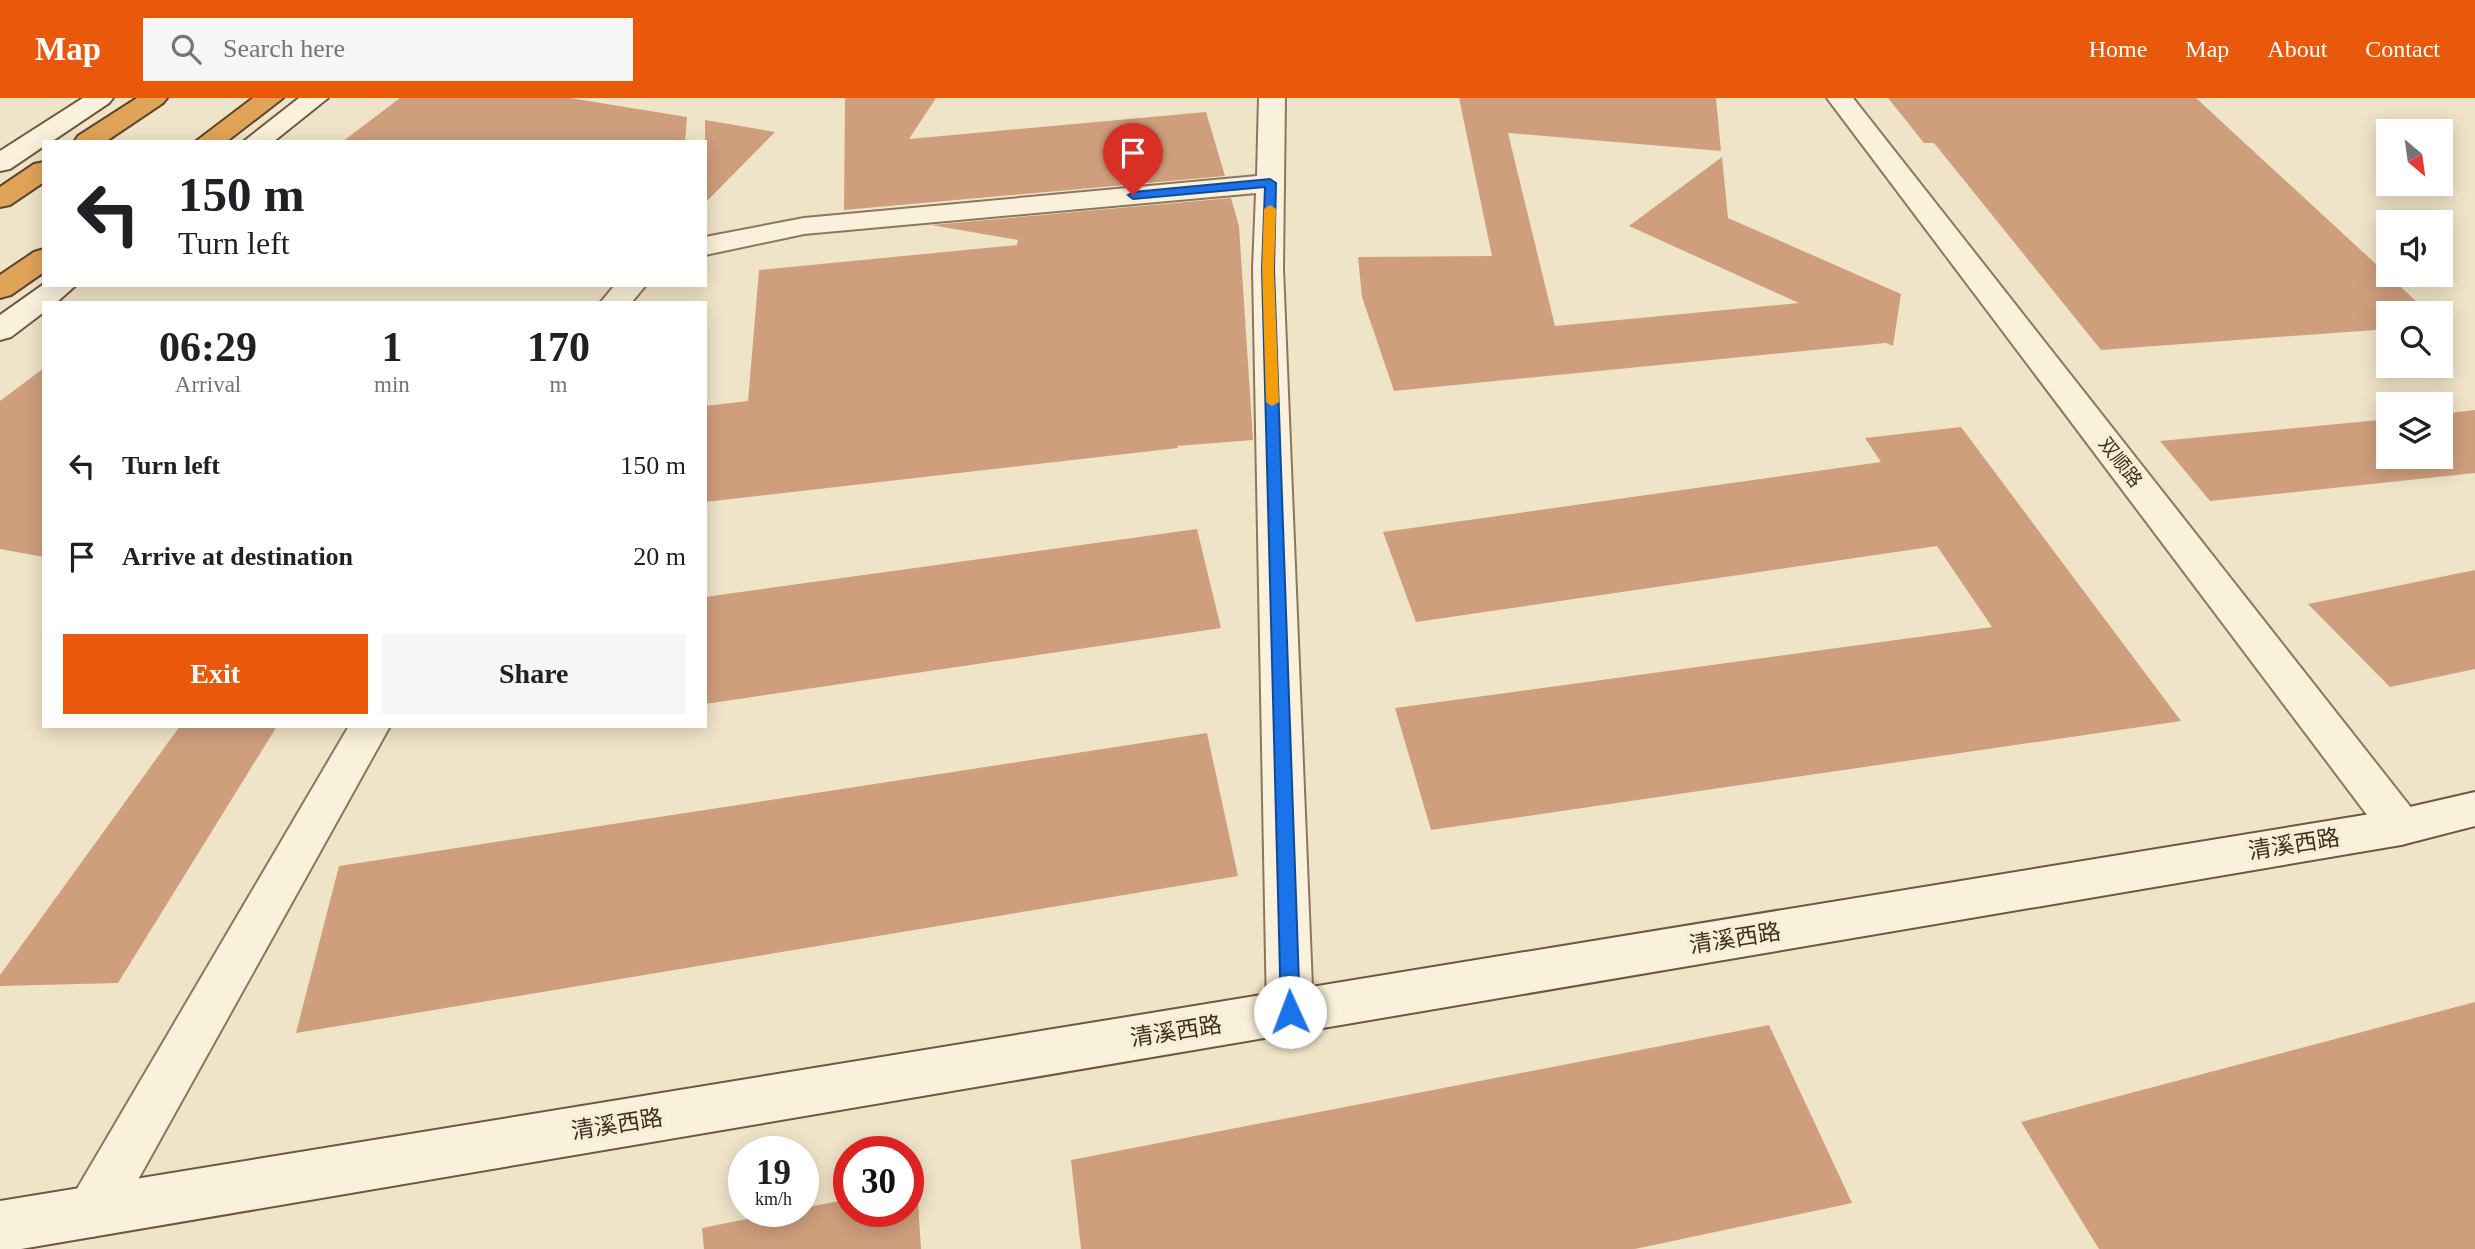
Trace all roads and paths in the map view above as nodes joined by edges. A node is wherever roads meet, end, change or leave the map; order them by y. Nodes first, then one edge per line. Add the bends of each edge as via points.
1 (100, 98) edge
2 (155, 98) edge
3 (270, 98) edge
4 (315, 98) edge
5 (1272, 98) edge
6 (1840, 98) edge
7 (90, 140) edge
8 (211, 140) edge
9 (259, 140) edge
10 (0, 163) edge
11 (42, 171) edge
12 (1270, 183) junction
13 (0, 199) edge
14 (707, 246) edge
15 (42, 259) edge
16 (58, 287) edge
17 (629, 287) edge
18 (0, 289) edge
19 (617, 301) edge
20 (0, 330) edge
21 (369, 728) edge
22 (2475, 809) edge
23 (2401, 827) junction
24 (1290, 1012) junction
25 (92, 1212) junction
26 (0, 1227) edge

1 - 10 street
2 - 7 highway
3 - 8 highway
4 - 9 street
5 - 12 street
6 - 23 street, 双顺路
11 - 13 highway
12 - 14 street via 804,226
12 - 24 street via 1268,269
15 - 18 highway
16 - 20 street
17 - 19 street
21 - 25 street
22 - 23 street, 清溪西路
23 - 24 street, 清溪西路
24 - 25 street, 清溪西路
25 - 26 street, 清溪西路

